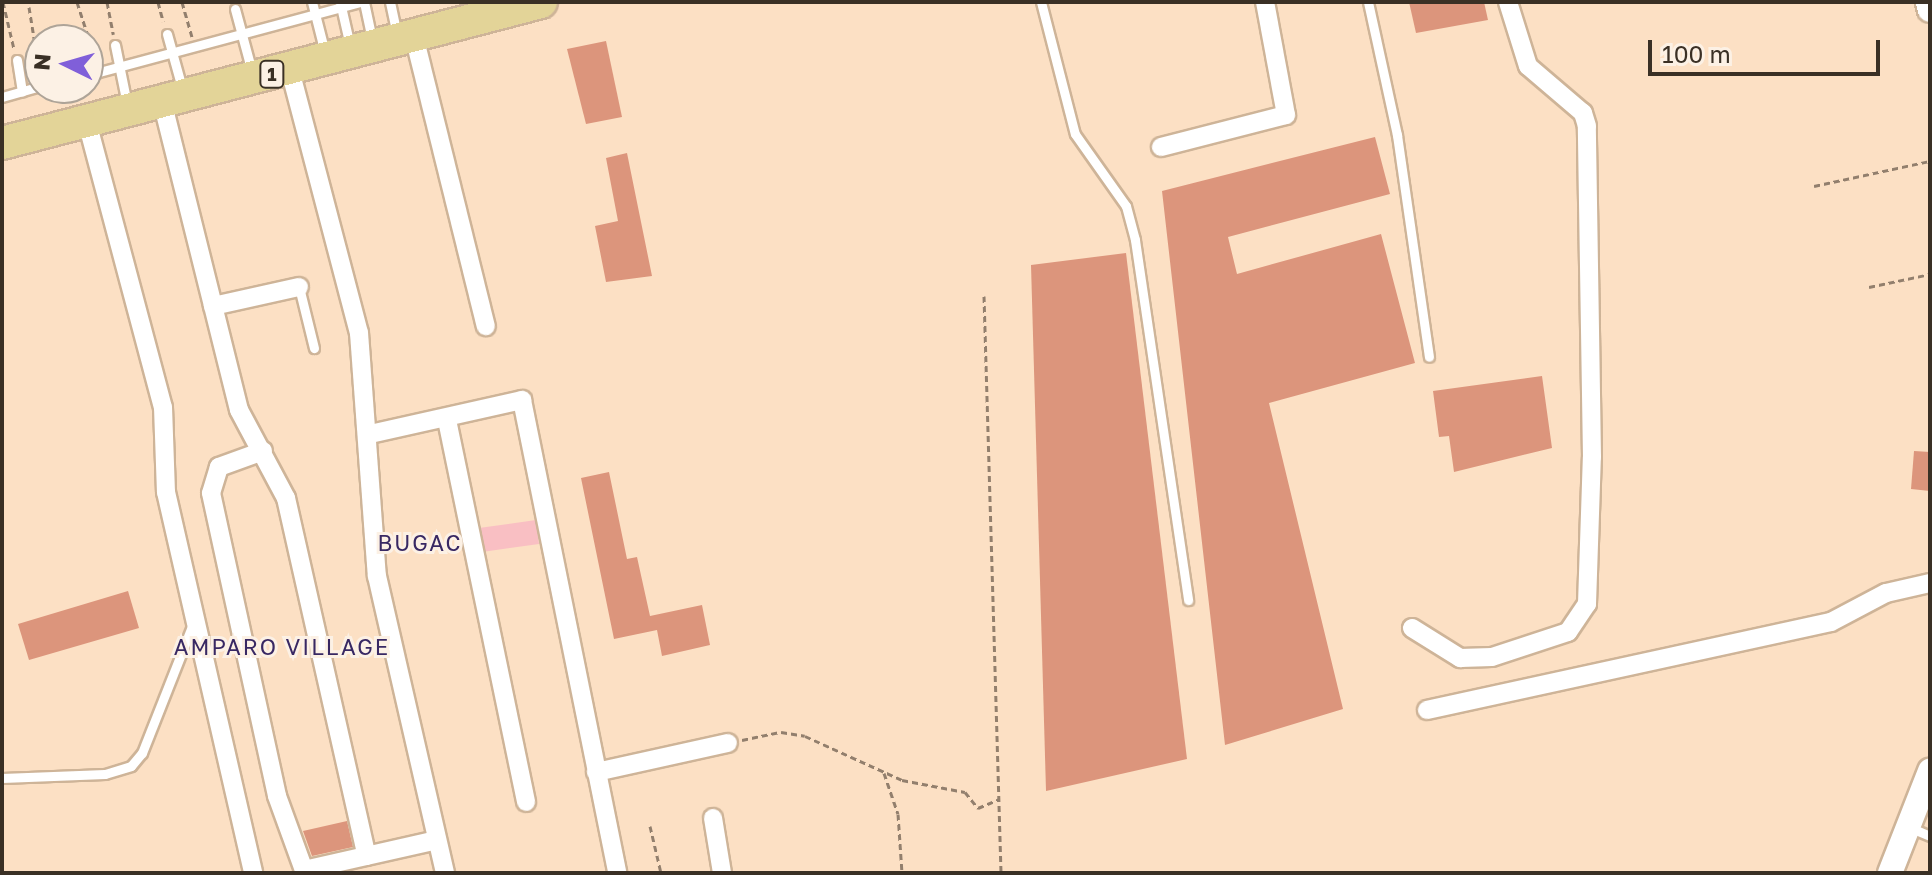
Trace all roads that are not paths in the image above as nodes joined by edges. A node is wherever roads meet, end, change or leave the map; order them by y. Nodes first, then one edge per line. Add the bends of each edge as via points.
1 (312, 2) edge
2 (362, 2) edge
3 (390, 2) edge
4 (541, 2) edge
5 (1041, 2) edge
6 (1265, 2) edge
7 (1368, 2) edge
8 (1508, 2) edge
9 (1928, 2) edge
10 (341, 5) edge
11 (500, 7) edge
12 (235, 9) dead end
13 (1930, 10) edge
14 (314, 14) junction
15 (167, 34) road end
16 (242, 35) junction
17 (115, 45) road end
18 (373, 47) junction
19 (172, 54) junction
20 (17, 60) road end
21 (118, 68) junction
22 (290, 70) junction
23 (104, 71) edge
24 (254, 79) junction
25 (22, 92) joint
26 (2, 97) edge
27 (173, 99) junction
28 (128, 110) junction
29 (87, 122) junction
30 (2, 143) edge
31 (1161, 147) dead end
32 (299, 287) joint
33 (213, 306) junction
34 (486, 326) dead end
35 (314, 348) dead end
36 (1429, 357) dead end
37 (447, 420) junction
38 (370, 434) junction
39 (263, 451) junction
40 (1930, 583) edge
41 (1188, 600) dead end
42 (193, 621) junction
43 (1412, 628) dead end
44 (1427, 710) dead end
45 (728, 743) road end
46 (1930, 771) edge
47 (596, 772) junction
48 (2, 778) edge
49 (526, 802) dead end
50 (713, 818) dead end
51 (1919, 831) edge
52 (437, 840) junction
53 (367, 856) junction
54 (304, 872) edge
55 (253, 873) edge
56 (445, 873) edge
57 (617, 873) edge
58 (722, 873) edge
59 (1890, 873) edge

1 - 14 lane
2 - 10 lane
2 - 18 lane
3 - 18 lane
4 - 11 highway, 1
5 - 41 lane via 1075,134 1126,206 1135,240
6 - 31 street via 1286,115
7 - 36 lane via 1397,135
8 - 43 street via 1528,66 1583,113 1587,126 1592,457 1587,604 1568,632 1492,657 1460,658
9 - 13 street
10 - 14 lane
10 - 18 lane
11 - 18 highway, 1
12 - 16 lane
14 - 16 lane
14 - 18 lane
15 - 19 lane
16 - 19 lane
16 - 24 lane
17 - 21 lane
18 - 22 highway, 1
18 - 34 street
19 - 21 lane
19 - 27 lane
20 - 25 lane
21 - 23 lane
21 - 28 lane
22 - 24 highway, 1
22 - 38 street via 359,333
24 - 27 highway, 1
25 - 26 lane
27 - 28 highway, 1
27 - 33 street
28 - 29 highway, 1
29 - 30 highway, 1
29 - 42 street via 163,407 164,477
32 - 33 street
32 - 35 lane
33 - 39 street via 239,410
37 - 38 street
37 - 47 street via 522,400
37 - 49 street
38 - 52 street via 377,576
39 - 53 street via 286,498
39 - 54 street via 219,467 211,493 277,796
40 - 44 street via 1886,593 1831,622
42 - 48 lane via 142,753 131,766 105,774
42 - 55 street
45 - 47 street
46 - 51 street
47 - 57 street
50 - 58 street
51 - 59 street
52 - 53 street
52 - 56 street
53 - 54 street

